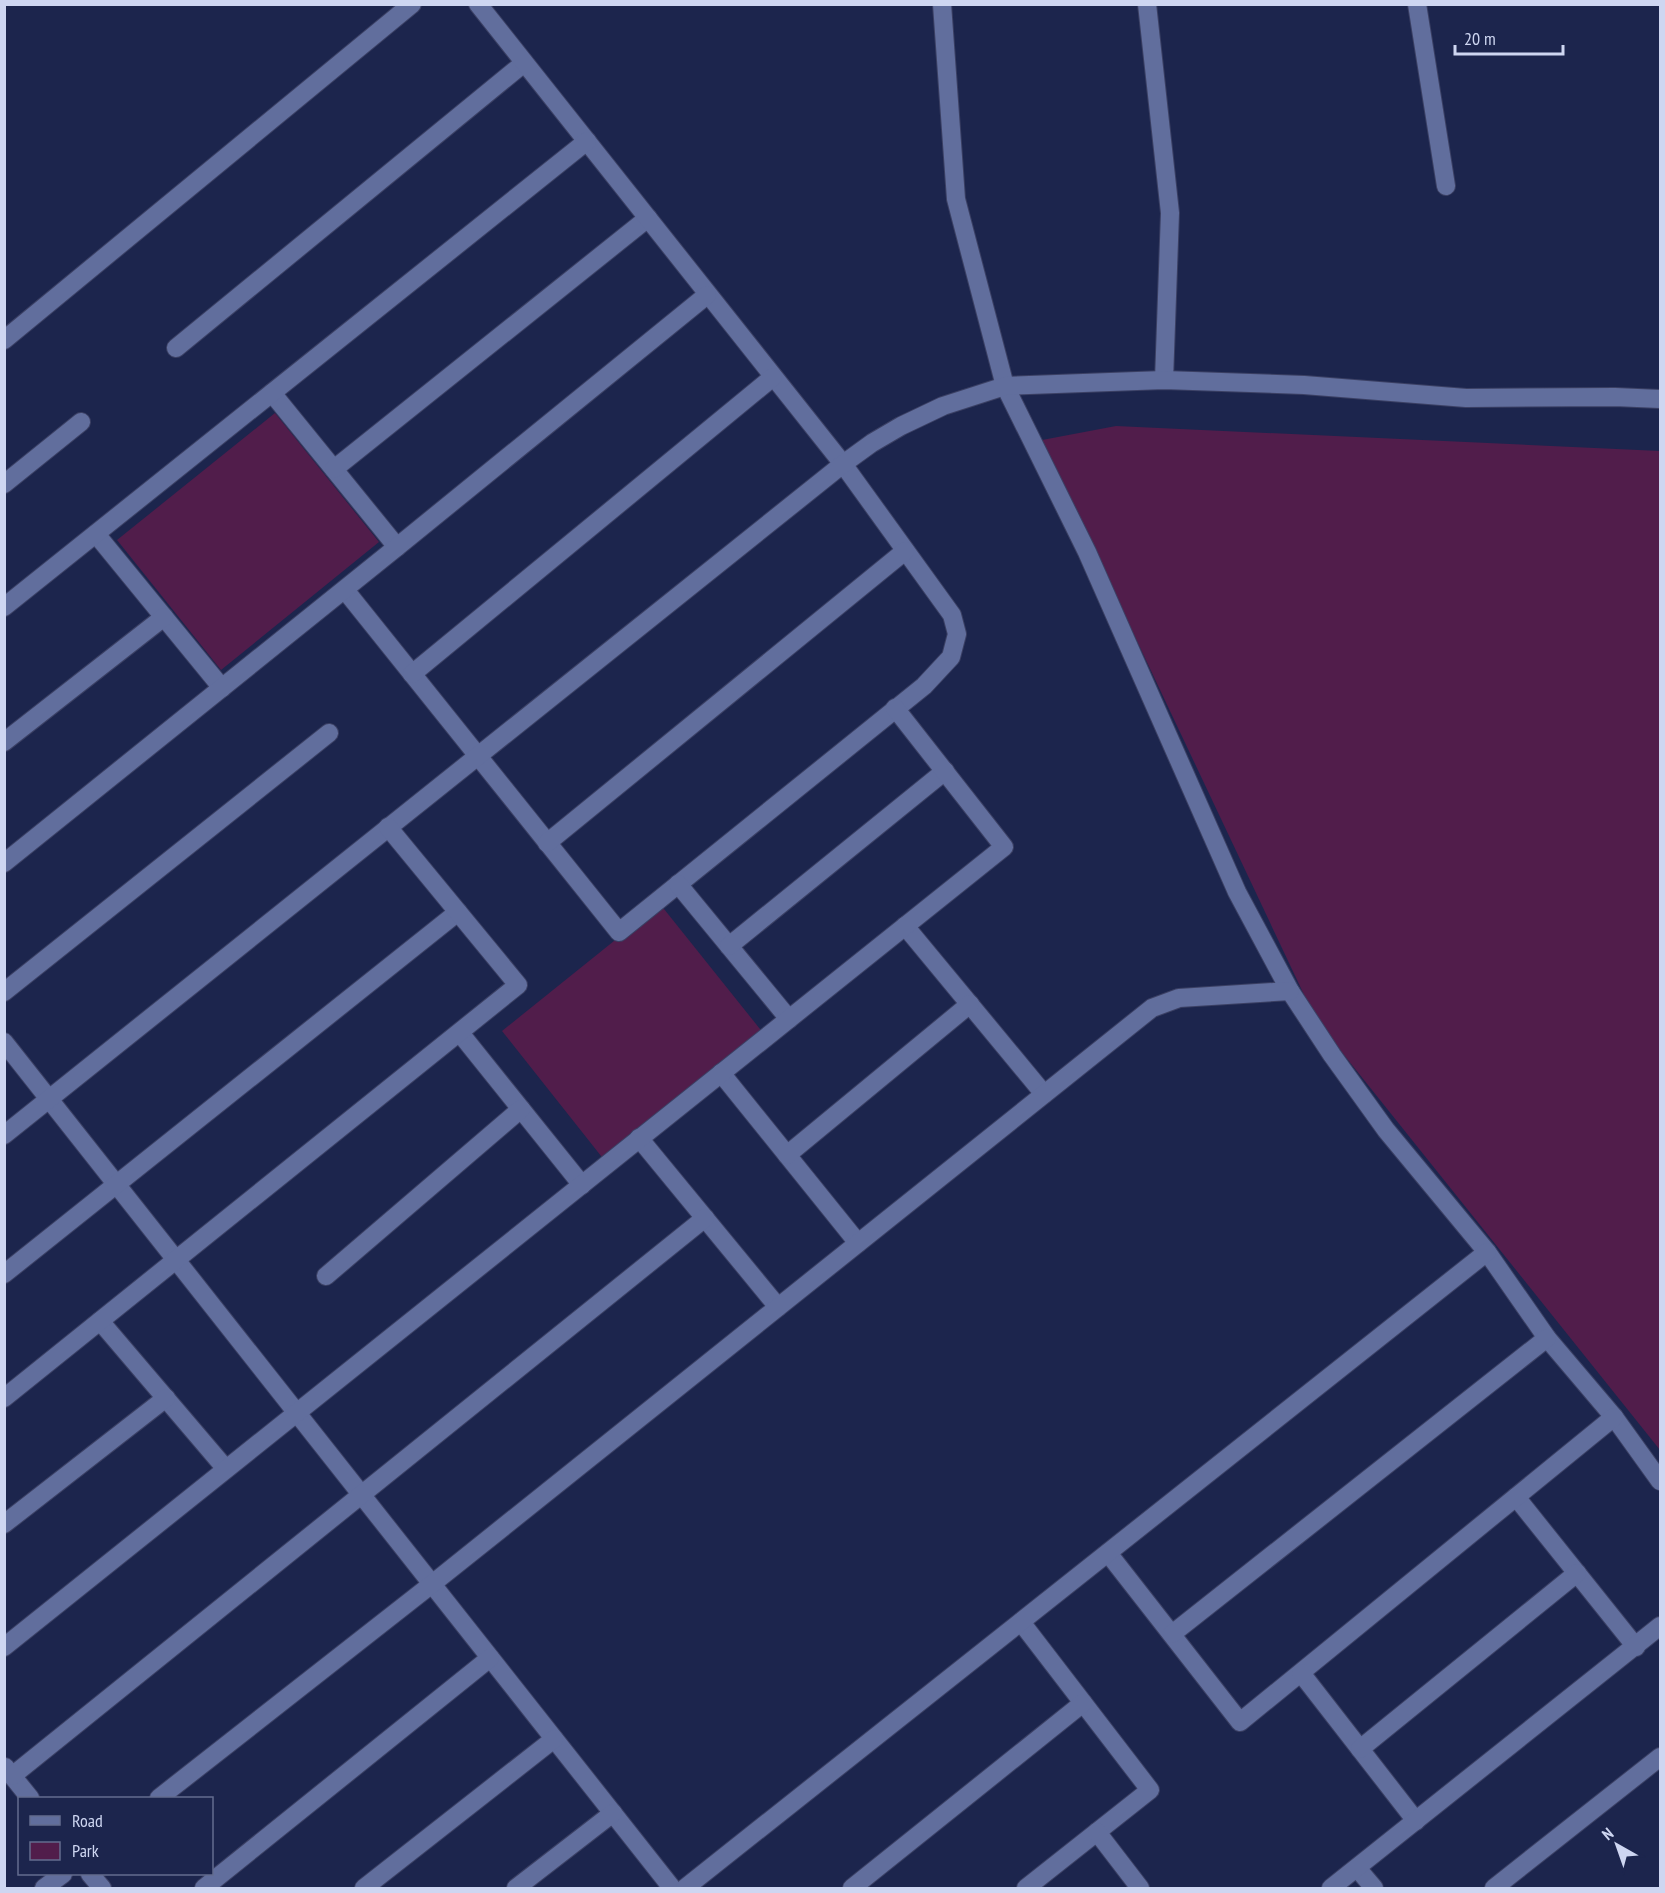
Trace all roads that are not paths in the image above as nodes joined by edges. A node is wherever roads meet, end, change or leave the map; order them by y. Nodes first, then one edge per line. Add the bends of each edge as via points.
1 (412, 4) edge
2 (478, 4) edge
3 (942, 4) edge
4 (1147, 4) edge
5 (1417, 4) edge
6 (524, 63) junction
7 (587, 141) junction
8 (1446, 186) dead end
9 (648, 218) junction
10 (707, 295) junction
11 (4, 340) edge
12 (176, 348) dead end
13 (773, 377) junction
14 (1164, 380) junction
15 (1005, 386) junction
16 (272, 393) junction
17 (1660, 399) edge
18 (81, 422) dead end
19 (843, 464) junction
20 (334, 470) junction
21 (4, 484) edge
22 (96, 534) junction
23 (397, 547) junction
24 (905, 551) junction
25 (345, 590) junction
26 (4, 607) edge
27 (164, 617) junction
28 (412, 674) junction
29 (222, 688) junction
30 (895, 708) junction
31 (329, 733) dead end
32 (4, 742) edge
33 (478, 756) junction
34 (945, 771) junction
35 (388, 828) junction
36 (547, 843) junction
37 (4, 863) edge
38 (678, 884) junction
39 (458, 912) junction
40 (905, 926) junction
41 (729, 946) junction
42 (1290, 991) junction
43 (4, 992) edge
44 (970, 1004) junction
45 (789, 1019) junction
46 (460, 1033) junction
47 (4, 1042) edge
48 (721, 1073) junction
49 (1044, 1094) junction
50 (49, 1099) junction
51 (521, 1110) junction
52 (4, 1134) edge
53 (639, 1138) junction
54 (787, 1155) junction
55 (117, 1184) junction
56 (582, 1185) junction
57 (705, 1218) junction
58 (858, 1243) junction
59 (1487, 1252) junction
60 (176, 1260) junction
61 (4, 1274) edge
62 (326, 1276) dead end
63 (778, 1307) junction
64 (100, 1321) junction
65 (1547, 1338) junction
66 (4, 1398) edge
67 (166, 1398) junction
68 (297, 1413) junction
69 (1614, 1417) junction
70 (226, 1469) junction
71 (1660, 1481) edge
72 (361, 1494) junction
73 (1516, 1497) junction
74 (4, 1524) edge
75 (1108, 1553) junction
76 (1577, 1573) junction
77 (432, 1584) junction
78 (1021, 1622) junction
79 (1660, 1626) edge
80 (1172, 1634) junction
81 (6, 1643) edge
82 (1636, 1647) junction
83 (490, 1658) junction
84 (1301, 1672) junction
85 (1083, 1703) junction
86 (554, 1739) junction
87 (1360, 1749) junction
88 (1660, 1757) edge
89 (8, 1771) edge
90 (29, 1797) edge
91 (160, 1797) edge
92 (613, 1813) junction
93 (1416, 1821) junction
94 (1097, 1832) junction
95 (1357, 1868) junction
96 (62, 1875) edge
97 (91, 1875) edge
98 (44, 1888) edge
99 (102, 1888) edge
100 (204, 1888) edge
101 (364, 1888) edge
102 (516, 1888) edge
103 (672, 1888) edge
104 (685, 1888) edge
105 (852, 1888) edge
106 (1026, 1888) edge
107 (1140, 1888) edge
108 (1331, 1888) edge
109 (1374, 1888) edge
110 (1494, 1888) edge

1 - 11 street
2 - 6 street
3 - 15 street via 956,199
4 - 14 street via 1170,213
5 - 8 street
6 - 7 street
6 - 12 street
7 - 9 street
7 - 16 street
9 - 10 street
9 - 20 street
10 - 13 street
10 - 23 street
13 - 19 street
13 - 28 street
14 - 15 street
14 - 17 street via 1304,385 1466,398
15 - 19 street via 943,406 882,437
15 - 42 street via 1087,552 1237,892
16 - 20 street
16 - 22 street
18 - 21 street
19 - 24 street
19 - 33 street
20 - 23 street
22 - 26 street
22 - 27 street
23 - 25 street
24 - 30 street via 952,615 957,634 951,657 924,686
24 - 36 street
25 - 28 street
25 - 29 street
27 - 29 street
27 - 32 street
28 - 33 street
29 - 37 street
30 - 34 street
30 - 38 street
31 - 43 street
33 - 35 street
33 - 36 street
34 - 40 street via 1004,847
34 - 41 street
35 - 39 street
35 - 50 street
36 - 38 street via 619,932
38 - 41 street
39 - 46 street via 518,985
39 - 55 street
40 - 44 street
40 - 45 street
41 - 45 street
42 - 49 street via 1179,998 1152,1008
42 - 59 street via 1386,1130
44 - 49 street
44 - 54 street
45 - 48 street
46 - 51 street
46 - 60 street
47 - 50 street
48 - 53 street
48 - 54 street
49 - 58 street
50 - 52 street
50 - 55 street
51 - 56 street
51 - 62 street
53 - 56 street
53 - 57 street
54 - 58 street
55 - 60 street
55 - 61 street
56 - 68 street
57 - 63 street
57 - 72 street
58 - 63 street
59 - 65 street
59 - 75 street
60 - 64 street
60 - 68 street
63 - 77 street
64 - 66 street
64 - 67 street
65 - 69 street
65 - 80 street
67 - 70 street
67 - 74 street
68 - 70 street
68 - 72 street
69 - 71 street
69 - 73 street
70 - 81 street
72 - 77 street
72 - 89 street
73 - 76 street
73 - 84 street
75 - 78 street
75 - 80 street
76 - 82 street
76 - 87 street
77 - 83 street
77 - 91 street
78 - 85 street
78 - 104 street
79 - 82 street
80 - 84 street via 1240,1722
82 - 93 street
83 - 86 street
83 - 100 street
84 - 87 street
85 - 94 street via 1150,1790
85 - 105 street
86 - 92 street
86 - 101 street
87 - 93 street
88 - 110 street
89 - 90 street
92 - 102 street
92 - 103 street
93 - 95 street
94 - 106 street
94 - 107 street
95 - 108 street
95 - 109 street
96 - 98 street
97 - 99 street

